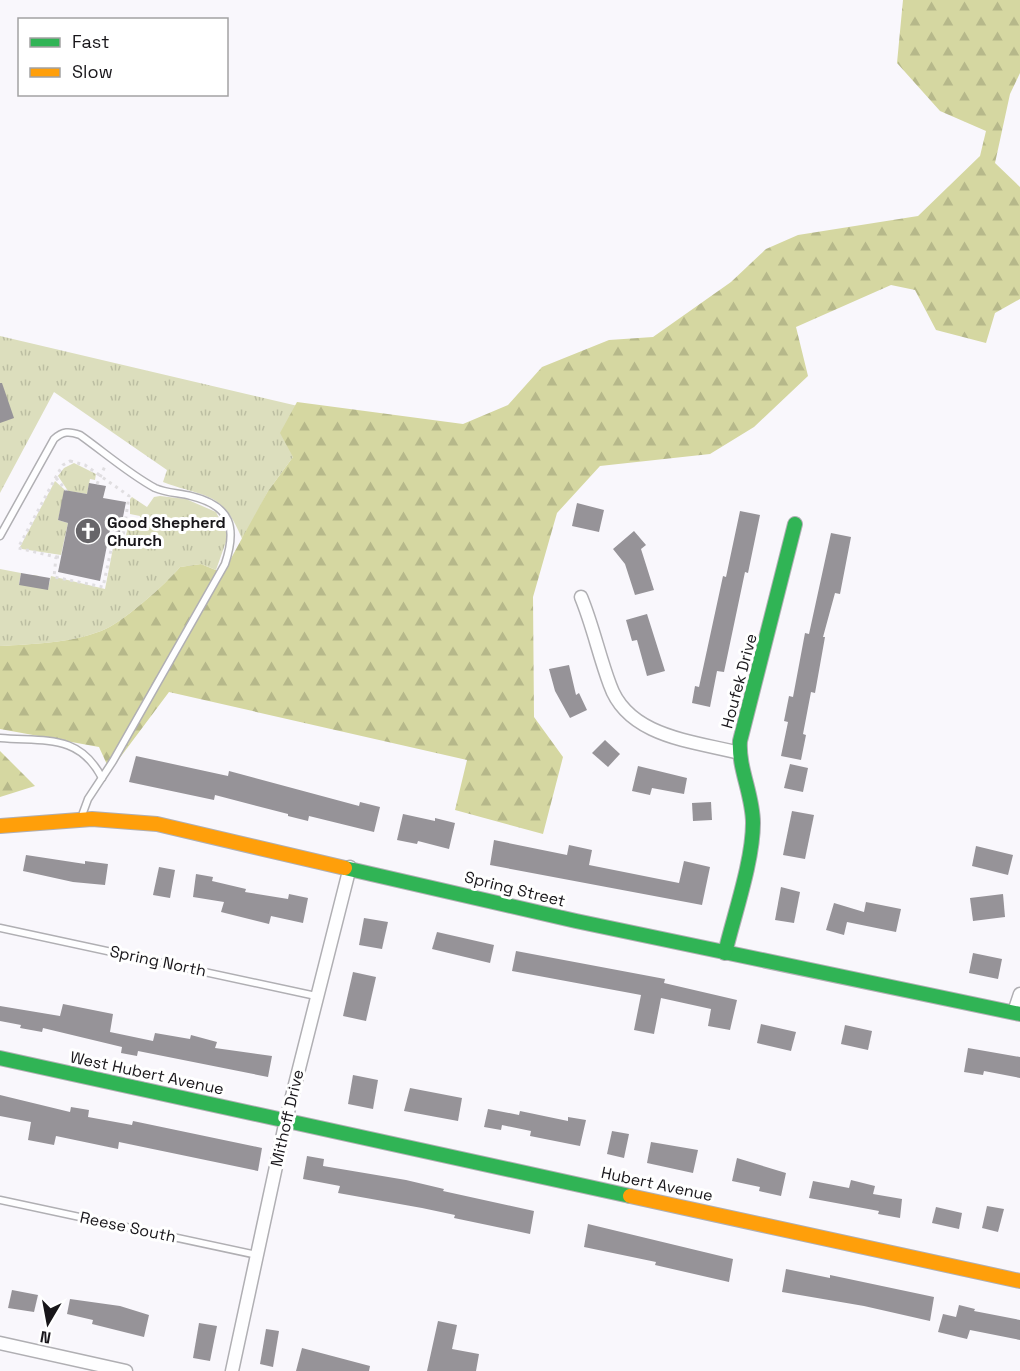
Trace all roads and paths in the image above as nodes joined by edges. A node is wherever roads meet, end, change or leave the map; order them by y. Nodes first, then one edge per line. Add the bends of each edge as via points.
1 (112, 457) junction
2 (99, 475) junction
3 (56, 478) junction
4 (97, 484) dead end
5 (66, 490) dead end
6 (795, 524) dead end
7 (0, 536) edge
8 (581, 597) dead end
9 (0, 738) edge
10 (739, 753) junction
11 (102, 778) junction
12 (81, 819) junction
13 (0, 826) edge
14 (350, 867) junction
15 (0, 928) edge
16 (724, 953) junction
17 (1020, 994) edge
18 (316, 996) junction
19 (1017, 1013) edge
20 (0, 1059) edge
21 (286, 1120) junction
22 (0, 1200) edge
23 (257, 1255) junction
24 (1020, 1281) edge
25 (0, 1343) edge
26 (126, 1371) edge
27 (232, 1371) edge

1 - 2 path
1 - 7 lane via 80,435 61,433 40,460
1 - 11 lane via 156,488 195,497 222,510 232,532 232,545 225,564
2 - 3 path via 70,461
2 - 3 path via 129,496 123,537 114,536 103,587 54,577 59,557 18,548
2 - 4 path
3 - 5 path
6 - 10 street, Houfek Drive
8 - 10 street via 610,686 628,713 657,732
9 - 11 lane via 72,745 93,759
10 - 16 street, Houfek Drive via 748,785 753,829
11 - 12 lane
12 - 13 street, Spring Street
12 - 14 street, Spring Street via 157,824
14 - 16 street, Spring Street
14 - 18 street, Mithoff Drive
15 - 18 lane, Spring North
16 - 19 street, Spring Street
17 - 19 street
18 - 21 street, Mithoff Drive
20 - 21 street, West Hubert Avenue
21 - 23 street, Mithoff Drive
21 - 24 street, Hubert Avenue
22 - 23 lane, Reese South
23 - 27 street, Mithoff Drive
25 - 26 street

